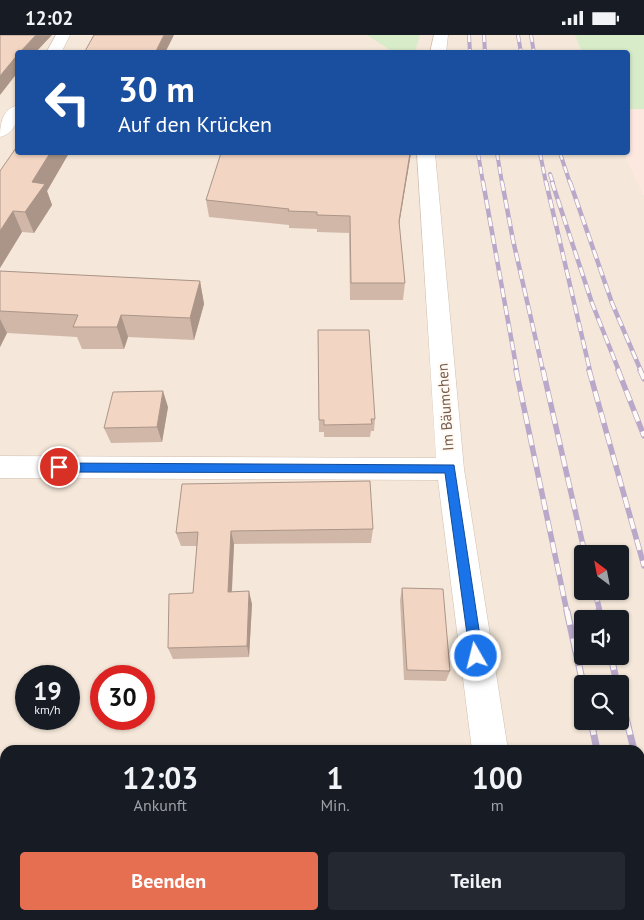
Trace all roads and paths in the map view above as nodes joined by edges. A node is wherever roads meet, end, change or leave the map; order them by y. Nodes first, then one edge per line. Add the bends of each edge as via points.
1 (63, 35) edge
2 (441, 35) edge
3 (55, 50) edge
4 (438, 50) edge
5 (15, 115) edge
6 (0, 133) edge
7 (426, 155) edge
8 (0, 467) edge
9 (450, 469) junction
10 (489, 745) edge

1 - 3 street
2 - 4 street
5 - 6 street
7 - 9 street, Im Bäumchen
8 - 9 street
9 - 10 street, Im Bäumchen

